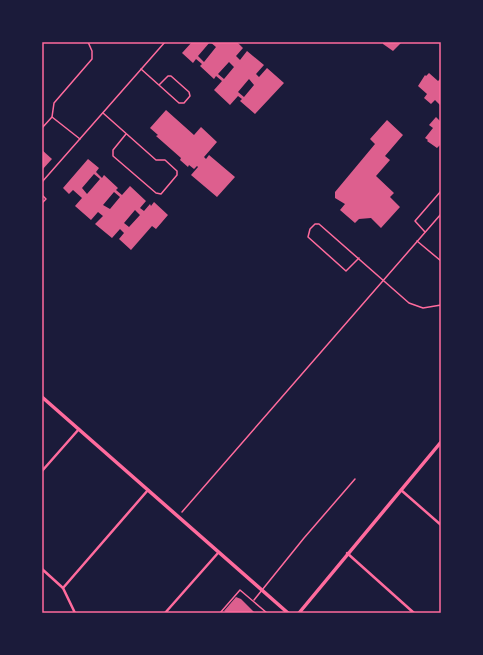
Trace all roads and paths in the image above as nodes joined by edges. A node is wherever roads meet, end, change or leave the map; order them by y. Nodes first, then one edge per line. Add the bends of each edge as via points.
1 (88, 42) edge
2 (165, 42) edge
3 (141, 70) junction
4 (159, 85) junction
5 (102, 113) junction
6 (52, 117) junction
7 (42, 128) edge
8 (126, 134) junction
9 (80, 139) junction
10 (42, 182) edge
11 (441, 191) edge
12 (42, 195) edge
13 (42, 203) edge
14 (441, 214) edge
15 (425, 232) junction
16 (418, 241) junction
17 (359, 258) junction
18 (441, 261) edge
19 (383, 281) junction
20 (441, 305) edge
21 (42, 397) edge
22 (79, 429) junction
23 (441, 442) edge
24 (42, 471) edge
25 (356, 479) dead end
26 (148, 490) junction
27 (401, 490) junction
28 (182, 512) dead end
29 (441, 525) edge
30 (218, 553) junction
31 (348, 553) junction
32 (42, 569) edge
33 (63, 588) junction
34 (262, 590) junction
35 (254, 600) junction
36 (75, 613) edge
37 (165, 613) edge
38 (220, 613) edge
39 (267, 613) edge
40 (288, 613) edge
41 (299, 613) edge
42 (414, 613) edge

1 - 6 lane via 92,59 54,103
2 - 3 lane
3 - 4 lane
3 - 5 lane
4 - 4 lane via 181,104 190,96 190,92 170,76
5 - 8 lane
5 - 9 lane
6 - 7 lane
6 - 9 lane
8 - 8 lane via 156,160 165,160 178,172 161,194 156,193 113,156 113,150
9 - 10 lane
11 - 15 lane via 415,221
12 - 13 lane via 46,198
14 - 15 lane
15 - 16 lane
16 - 18 lane
16 - 19 lane
17 - 17 lane via 319,224 310,229 308,237 346,271
17 - 19 lane
19 - 20 lane via 413,306 423,308
19 - 28 lane
21 - 22 street
22 - 24 street
22 - 26 street
23 - 27 street
25 - 34 lane
26 - 30 street
26 - 33 street
27 - 29 street
27 - 31 street
30 - 34 street
30 - 37 street
31 - 41 street
31 - 42 street
32 - 33 street
33 - 36 street
34 - 35 lane
34 - 40 street
35 - 38 lane via 240,590
35 - 39 lane

